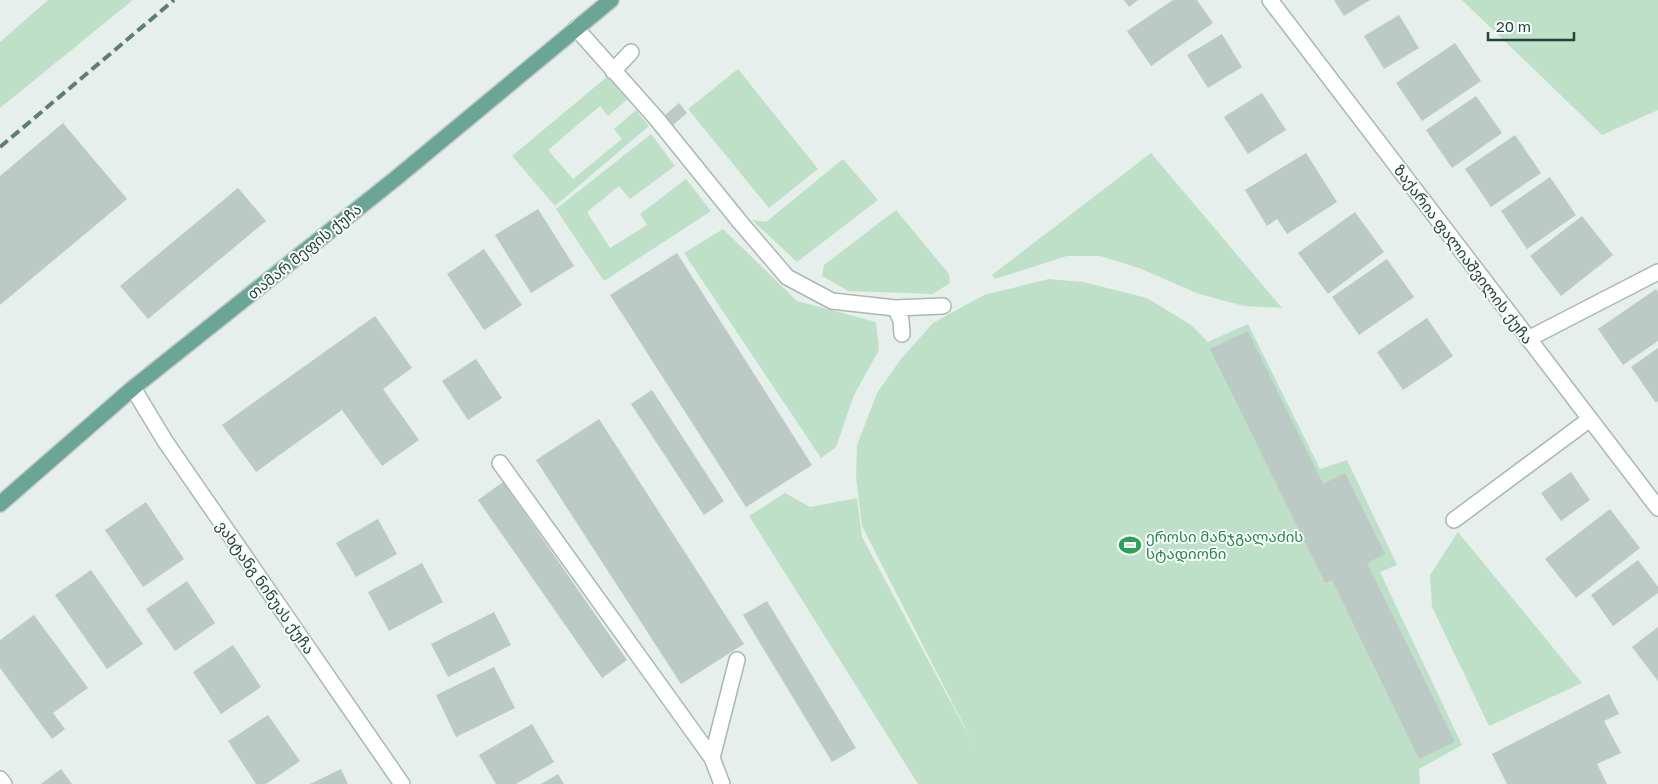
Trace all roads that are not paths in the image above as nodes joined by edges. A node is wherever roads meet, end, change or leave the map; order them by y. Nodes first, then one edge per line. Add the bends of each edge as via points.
1 (611, 0) edge
2 (1270, 0) edge
3 (576, 28) junction
4 (631, 52) dead end
5 (613, 71) junction
6 (1658, 272) edge
7 (943, 306) dead end
8 (895, 308) junction
9 (902, 334) dead end
10 (1528, 339) junction
11 (133, 388) junction
12 (1590, 419) junction
13 (500, 463) dead end
14 (0, 504) edge
15 (1658, 508) edge
16 (1454, 520) dead end
17 (737, 660) dead end
18 (712, 758) junction
19 (0, 779) edge
20 (4, 784) edge
21 (402, 784) edge
22 (722, 784) edge

1 - 3 main road, თამარ მეფის ქუჩა
2 - 10 street, ზაქარია ფალიაშვილის ქუჩა
3 - 5 street
3 - 11 main road, თამარ მეფის ქუჩა
4 - 5 street
5 - 8 street via 787,276 832,301
6 - 10 street
7 - 8 street
8 - 9 street via 901,320
10 - 12 street, ზაქარია ფალიაშვილის ქუჩა
11 - 14 main road, თამარ მეფის ქუჩა
11 - 21 street, ვახტანგ ნინუას ქუჩა via 165,440
12 - 15 street, ზაქარია ფალიაშვილის ქუჩა
12 - 16 street
13 - 18 street
17 - 18 street
18 - 22 street
19 - 20 street

